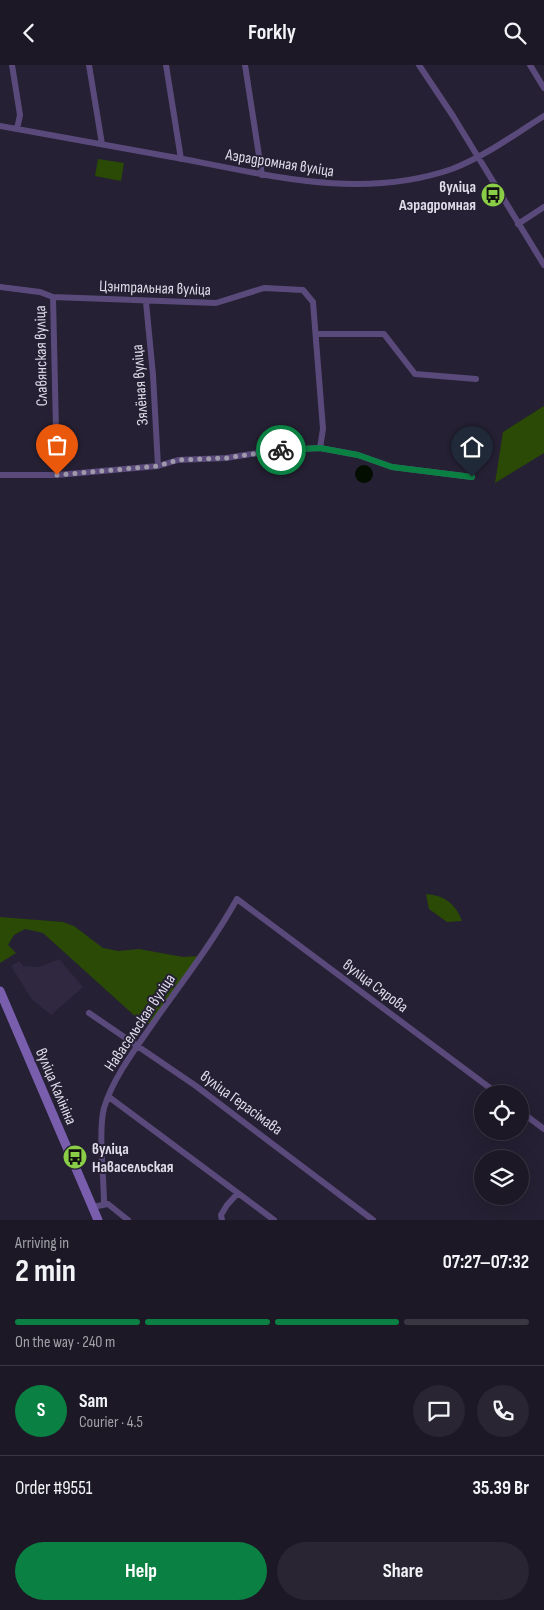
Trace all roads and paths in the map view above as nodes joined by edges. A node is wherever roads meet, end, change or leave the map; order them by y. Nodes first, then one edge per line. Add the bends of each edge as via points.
1 (12, 65) edge
2 (89, 65) edge
3 (166, 65) edge
4 (245, 65) edge
5 (419, 65) edge
6 (530, 65) edge
7 (544, 88) edge
8 (544, 116) edge
9 (0, 126) edge
10 (17, 129) junction
11 (102, 144) junction
12 (477, 156) junction
13 (181, 159) junction
14 (262, 175) junction
15 (544, 207) edge
16 (518, 224) junction
17 (544, 265) edge
18 (0, 287) edge
19 (53, 297) junction
20 (146, 302) junction
21 (317, 333) junction
22 (476, 379) dead end
23 (320, 448) junction
24 (158, 466) junction
25 (0, 475) edge
26 (57, 475) junction
27 (472, 477) dead end
28 (237, 899) joint
29 (0, 991) edge
30 (89, 1013) dead end
31 (138, 1045) junction
32 (486, 1085) edge
33 (109, 1097) junction
34 (529, 1118) edge
35 (544, 1129) edge
36 (238, 1193) junction
37 (104, 1203) junction
38 (92, 1207) junction
39 (98, 1220) edge
40 (128, 1220) edge
41 (222, 1220) edge
42 (274, 1220) edge
43 (373, 1220) edge

1 - 10 street via 20,115
2 - 11 street
3 - 13 street
4 - 14 street
5 - 12 street
6 - 7 street
8 - 12 street, Аэрадромная вуліца
9 - 10 street, Аэрадромная вуліца
10 - 11 street, Аэрадромная вуліца
11 - 13 street, Аэрадромная вуліца
12 - 14 street, Аэрадромная вуліца via 451,169 401,182 344,186
12 - 16 street
13 - 14 street, Аэрадромная вуліца
15 - 16 street
16 - 17 street
18 - 19 street, Цэнтральная вуліца via 40,292
19 - 20 street, Цэнтральная вуліца
19 - 26 street, Славянская вуліца
20 - 21 street, Цэнтральная вуліца via 216,303 264,288 303,290 313,302
20 - 24 street, Зялёная вуліца
21 - 22 street via 384,334 414,374
21 - 23 street, Цэнтральная вуліца via 323,429
23 - 24 street via 178,460
23 - 27 street via 358,455 392,467
24 - 26 street
25 - 26 street
28 - 31 street, Навасельская вуліца via 217,934
28 - 32 street, вуліца Сярова
29 - 38 main road, вуліца Калініна
30 - 31 street, вуліца Герасімава
31 - 33 street, Навасельская вуліца
31 - 43 street, вуліца Герасімава via 257,1130
33 - 36 street
33 - 37 street, Навасельская вуліца via 102,1126
34 - 35 street
36 - 41 street via 226,1205
36 - 42 street
37 - 38 street
37 - 40 street
38 - 39 main road, вуліца Калініна

